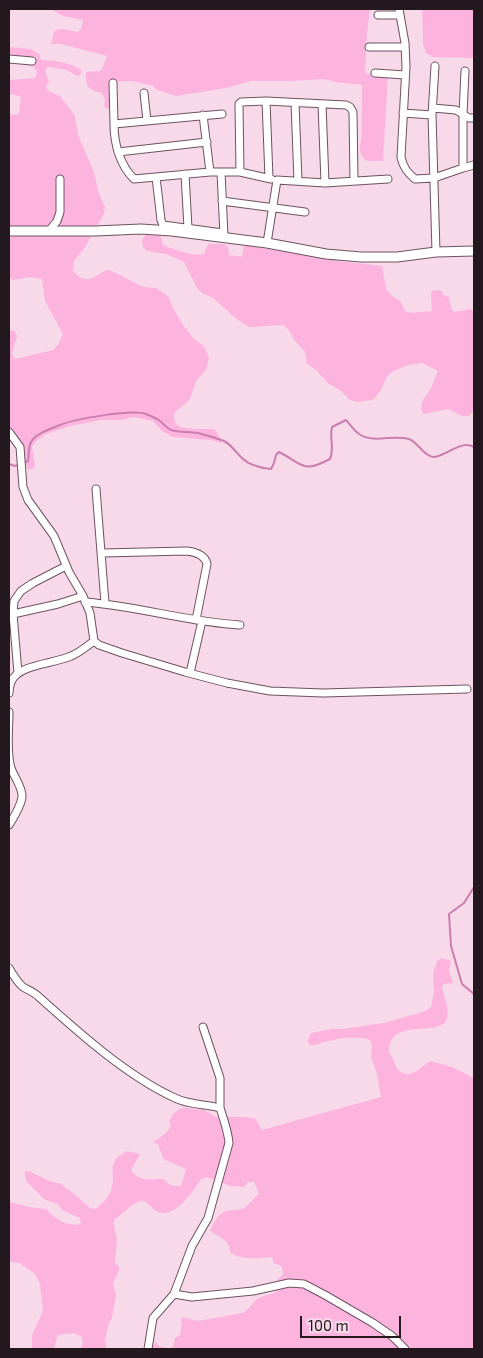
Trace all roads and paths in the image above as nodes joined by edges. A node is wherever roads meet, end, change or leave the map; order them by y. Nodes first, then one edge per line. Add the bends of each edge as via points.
1 (399, 12) edge
2 (378, 15) dead end
3 (369, 47) dead end
4 (405, 48) junction
5 (9, 59) edge
6 (32, 61) dead end
7 (435, 66) dead end
8 (465, 71) dead end
9 (375, 74) dead end
10 (405, 75) junction
11 (113, 83) dead end
12 (144, 93) dead end
13 (266, 101) junction
14 (295, 103) junction
15 (322, 104) junction
16 (433, 112) junction
17 (404, 113) junction
18 (222, 114) dead end
19 (463, 114) junction
20 (203, 115) junction
21 (474, 118) edge
22 (147, 121) junction
23 (114, 124) junction
24 (207, 142) junction
25 (118, 152) junction
26 (474, 165) edge
27 (463, 168) junction
28 (210, 172) junction
29 (221, 172) junction
30 (240, 172) junction
31 (185, 174) junction
32 (156, 177) junction
33 (434, 178) junction
34 (60, 179) dead end
35 (273, 179) junction
36 (388, 179) dead end
37 (298, 181) junction
38 (354, 181) junction
39 (324, 183) junction
40 (222, 201) junction
41 (273, 208) junction
42 (305, 212) dead end
43 (188, 228) junction
44 (9, 231) edge
45 (49, 231) junction
46 (224, 235) junction
47 (267, 244) junction
48 (436, 252) junction
49 (474, 252) edge
50 (9, 432) edge
51 (96, 489) dead end
52 (102, 553) junction
53 (66, 566) junction
54 (84, 599) junction
55 (105, 603) junction
56 (13, 614) junction
57 (199, 620) junction
58 (240, 625) dead end
59 (94, 641) junction
60 (18, 673) junction
61 (190, 673) junction
62 (467, 689) dead end
63 (9, 693) edge
64 (9, 712) edge
65 (9, 825) edge
66 (9, 968) edge
67 (203, 1027) dead end
68 (220, 1108) junction
69 (174, 1294) junction
70 (148, 1349) edge
71 (405, 1349) edge

1 - 2 street
1 - 4 street
3 - 4 street
4 - 10 street
5 - 6 street
7 - 16 street
8 - 19 street
9 - 10 street
10 - 17 street
11 - 23 street
12 - 22 street
13 - 14 street
13 - 30 street via 239,104
13 - 35 street
14 - 15 street
14 - 37 street
15 - 38 street via 346,105 353,112
15 - 39 street
16 - 17 street
16 - 19 street via 456,110
16 - 33 street
17 - 33 street via 402,165 415,178
18 - 20 street
19 - 21 street
19 - 27 street
20 - 22 street
20 - 24 street
22 - 23 street
23 - 25 street
24 - 25 street
24 - 28 street
25 - 32 street via 132,178
26 - 27 street
27 - 33 street
28 - 29 street
28 - 31 street
29 - 30 street
29 - 40 street
30 - 35 street
31 - 32 street
31 - 43 street
32 - 43 street via 163,225
33 - 48 street
34 - 45 street via 60,212
35 - 37 street
35 - 41 street
36 - 38 street
37 - 39 street
38 - 39 street
40 - 41 street
40 - 46 street
41 - 42 street
41 - 47 street
43 - 46 street
44 - 45 street
45 - 46 street via 142,229
46 - 47 street
47 - 48 street via 361,257
48 - 49 street
50 - 53 street via 20,447 22,487 54,536
51 - 52 street
52 - 55 street
52 - 57 street via 187,550 205,559
53 - 54 street
53 - 56 street via 21,591 14,601
54 - 55 street
54 - 56 street
54 - 59 street
55 - 57 street
56 - 60 street
57 - 58 street
57 - 61 street
59 - 60 street via 72,656
59 - 61 street via 122,653
60 - 63 street via 11,681
61 - 62 street via 270,691 323,693
64 - 65 street via 10,766 22,794
66 - 68 street via 22,986 125,1068 178,1100
67 - 68 street via 220,1078
68 - 69 street via 228,1131 228,1143 208,1218 192,1246
69 - 70 street via 152,1318
69 - 71 street via 192,1297 253,1291 288,1282 304,1284 373,1323

